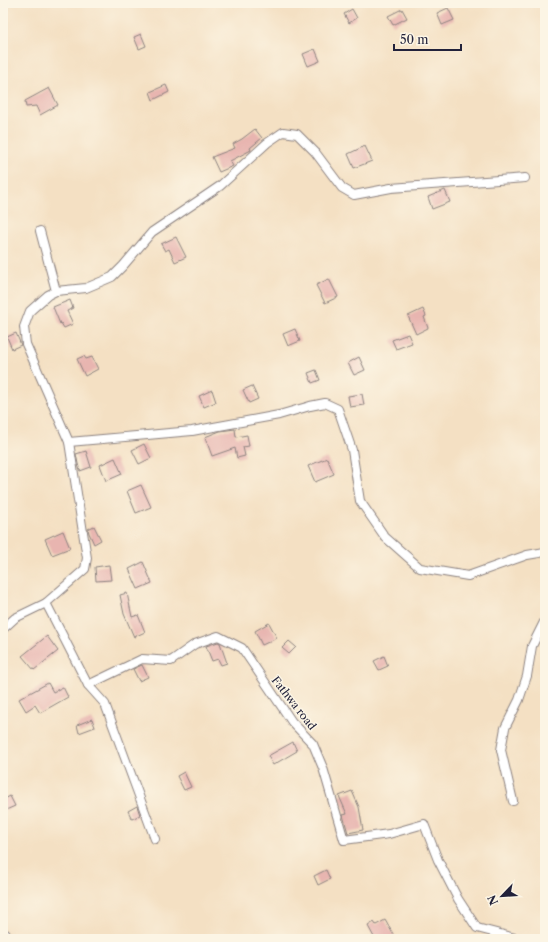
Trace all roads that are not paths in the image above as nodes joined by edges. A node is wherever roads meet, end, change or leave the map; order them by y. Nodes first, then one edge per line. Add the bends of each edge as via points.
1 (525, 178) dead end
2 (40, 231) dead end
3 (56, 290) junction
4 (69, 442) junction
5 (545, 552) edge
6 (46, 603) junction
7 (545, 620) edge
8 (3, 629) edge
9 (88, 685) junction
10 (513, 801) dead end
11 (155, 839) dead end
12 (3, 935) edge
13 (7, 939) edge
14 (519, 939) edge

1 - 3 street via 391,188 354,195 342,188 315,152 297,134 284,132 267,143 220,186 152,232 112,277 86,288
2 - 3 street
3 - 4 street via 30,311 24,327 26,344
4 - 5 street via 192,431 279,415 324,403 338,409 352,450 360,501 385,537 420,568 468,576 527,555
4 - 6 street via 87,558 85,569
6 - 8 street via 15,618
6 - 9 street
7 - 10 street via 532,646 527,676 505,728 502,750
9 - 11 street via 105,704
9 - 14 street, Fathwa road via 142,658 170,661 195,644 218,636 242,648 292,722 313,744 323,768 344,840 390,834 424,824 438,860 458,899 477,928
12 - 13 main road

